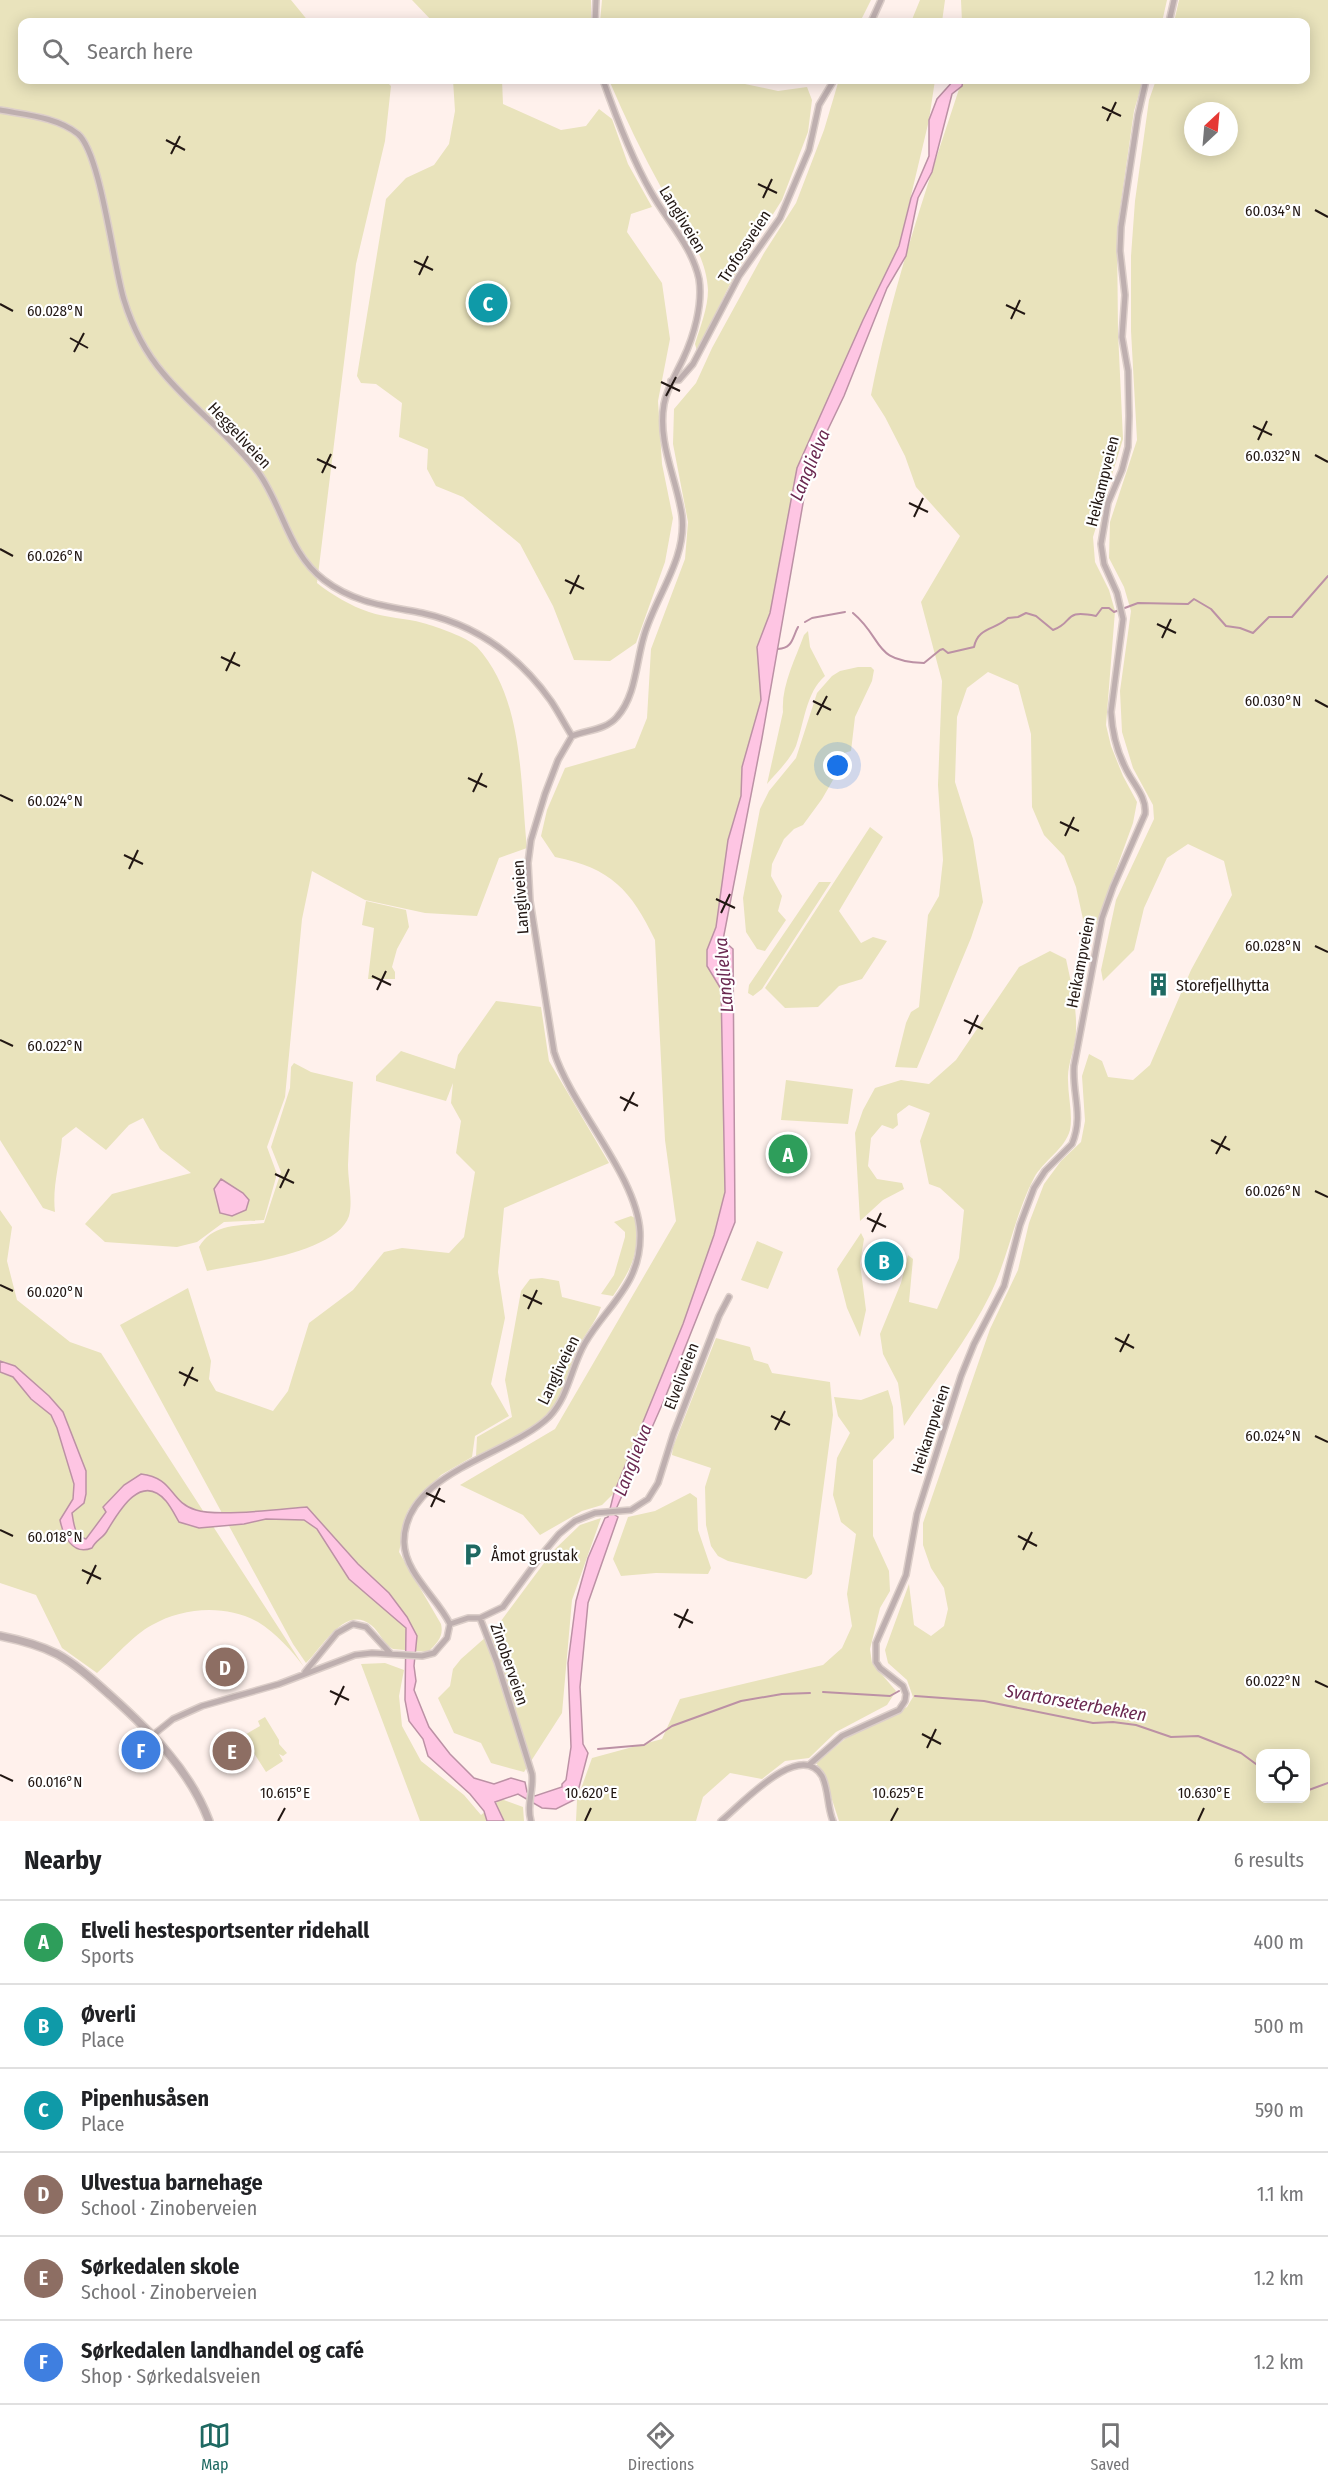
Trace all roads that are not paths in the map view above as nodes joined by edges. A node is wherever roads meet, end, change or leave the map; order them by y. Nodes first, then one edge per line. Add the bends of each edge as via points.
1 (596, 0) edge
2 (881, 0) edge
3 (1174, 0) edge
4 (595, 18) edge
5 (873, 18) edge
6 (1170, 18) edge
7 (605, 84) edge
8 (832, 84) edge
9 (1145, 84) edge
10 (0, 110) edge
11 (671, 381) junction
12 (572, 736) junction
13 (729, 1297) dead end
14 (480, 1618) junction
15 (450, 1624) junction
16 (0, 1636) edge
17 (393, 1655) junction
18 (304, 1673) junction
19 (153, 1735) junction
20 (809, 1765) junction
21 (209, 1821) edge
22 (531, 1821) edge
23 (721, 1821) edge
24 (833, 1821) edge

1 - 4 street
2 - 5 street
3 - 6 street
7 - 11 street, Langliveien via 643,176 690,254 699,281 695,322
8 - 11 street, Trofossveien via 819,105 809,150 778,222 739,276 693,364 679,380
9 - 20 street, Heikampveien via 1121,227 1128,447 1108,502 1101,544 1123,619 1112,723 1125,767 1145,804 1145,814 1102,918 1075,1058 1078,1114 1074,1138 1034,1188 1004,1286 961,1376 917,1514 906,1575 876,1643 877,1665 903,1686 906,1701 898,1710 842,1736
10 - 12 street, Heggeliveien via 59,123 85,143 96,173 123,299 140,339 162,372 258,472 310,567 366,603 451,621 500,646 538,684
11 - 12 street, Langliveien via 662,423 682,516 677,554 644,634 632,688 620,714 607,726
12 - 15 street, Langliveien via 551,778 531,840 530,901 554,1052 563,1077 629,1193 639,1221 639,1248 633,1275 585,1342 562,1400 550,1415 527,1434 453,1471 429,1491 412,1514 404,1539 408,1563
13 - 14 street, Elveliveien via 658,1483 643,1504 631,1510 587,1515 568,1525 508,1602
14 - 15 street, Zinoberveien
14 - 22 street, Zinoberveien via 530,1766
15 - 17 street via 447,1638 434,1653
16 - 19 street via 40,1647 69,1662
17 - 18 street via 360,1654
17 - 18 street via 366,1627 350,1625 337,1633
18 - 19 street via 202,1706 173,1719
19 - 21 street via 188,1779
20 - 23 street via 785,1769
20 - 24 street via 825,1783

